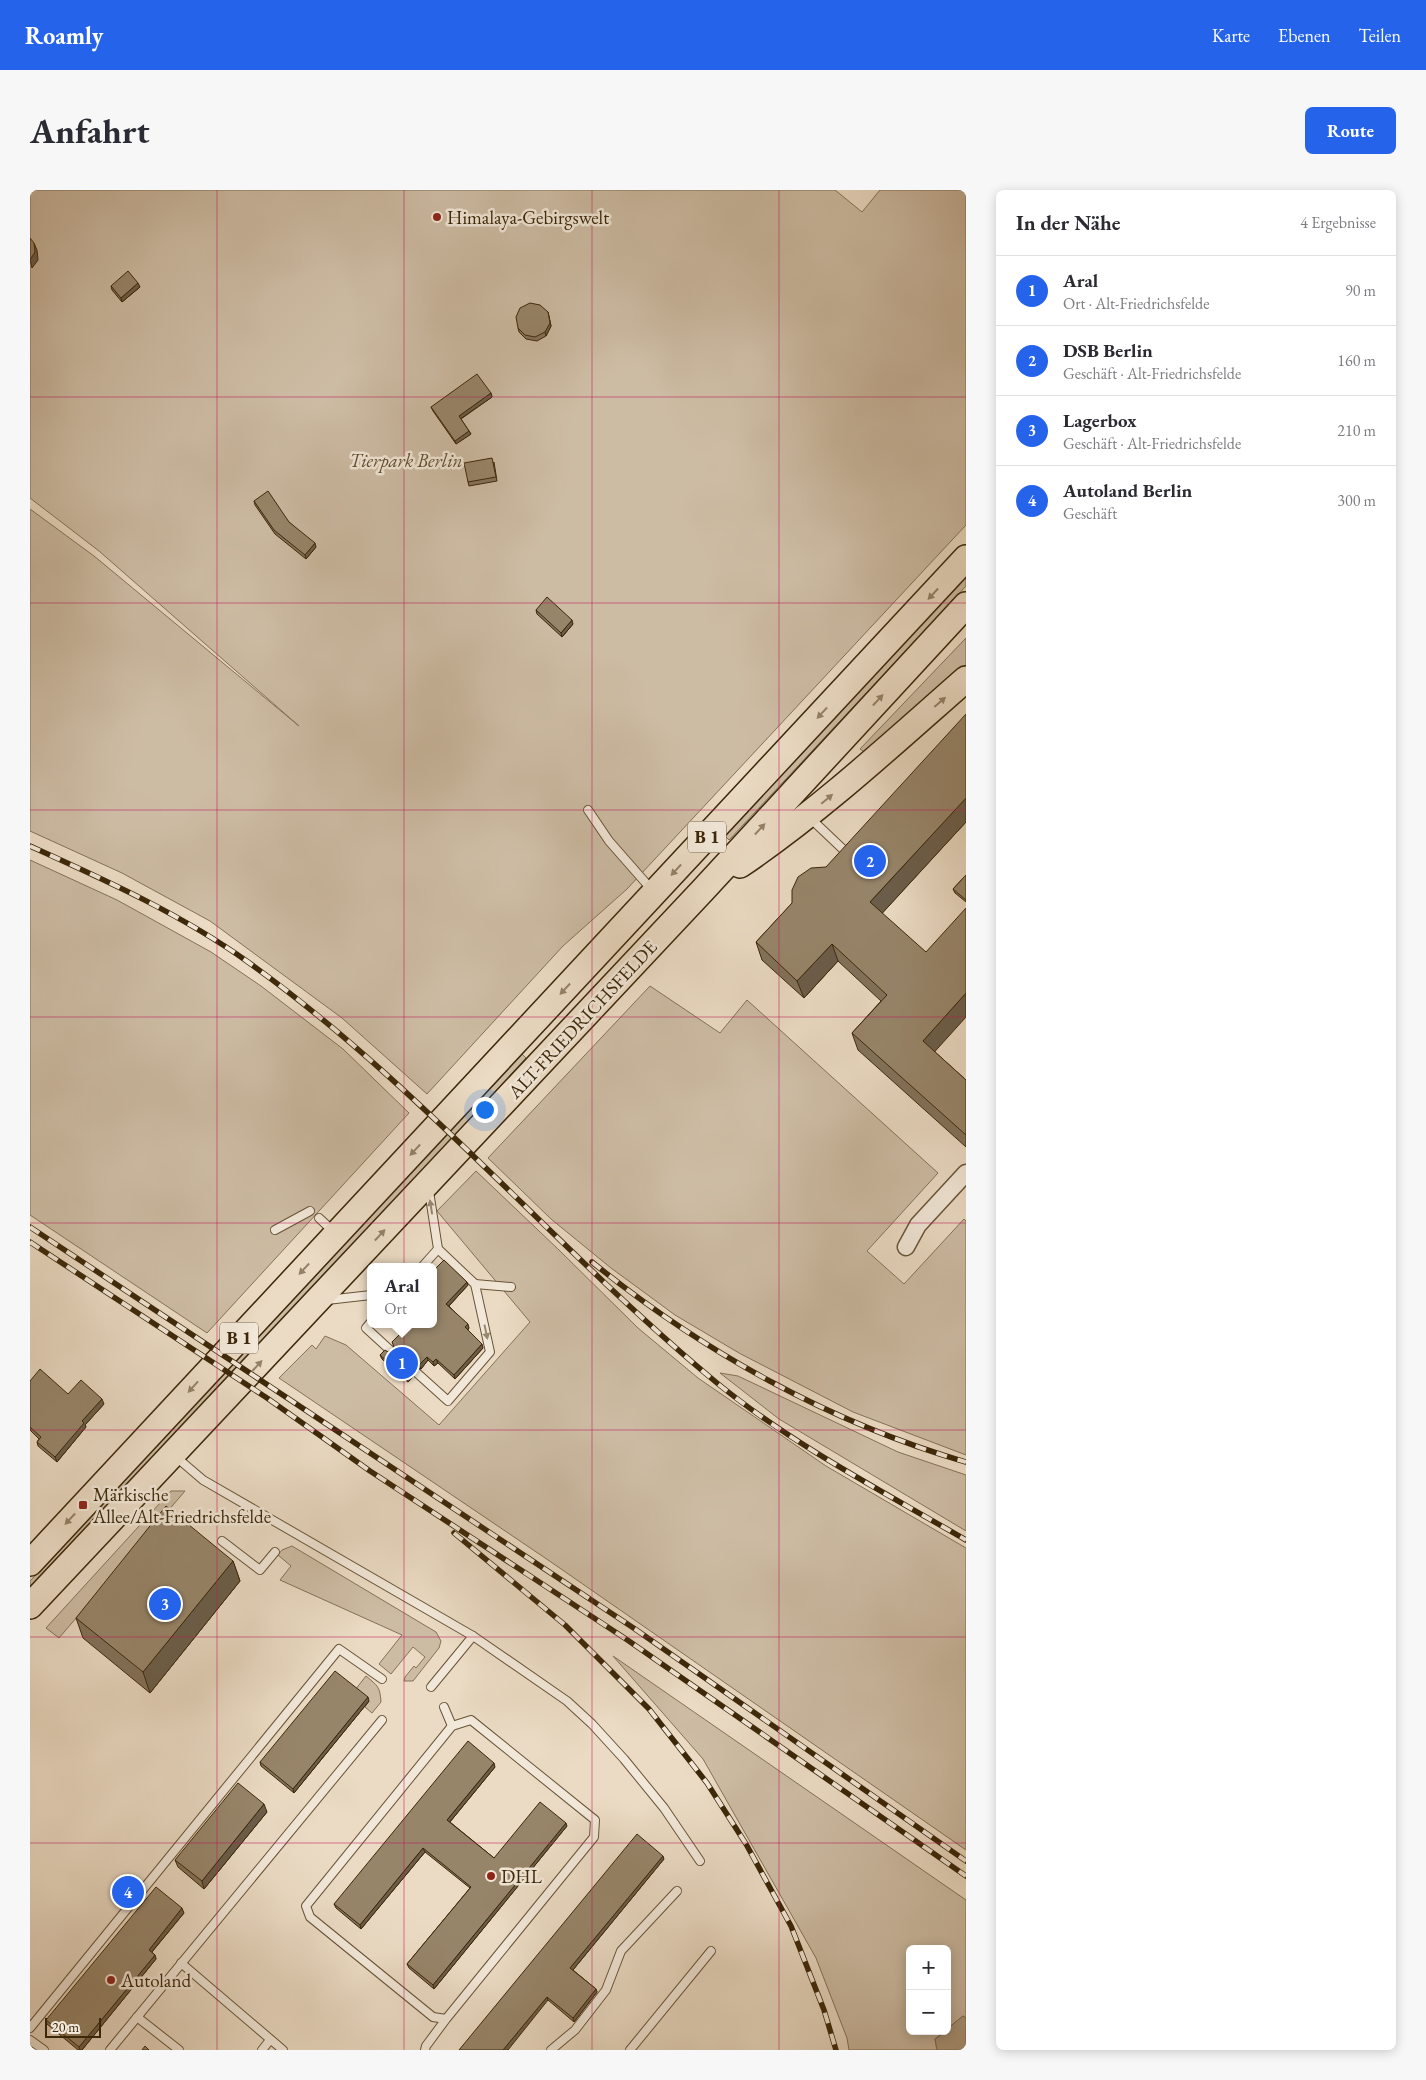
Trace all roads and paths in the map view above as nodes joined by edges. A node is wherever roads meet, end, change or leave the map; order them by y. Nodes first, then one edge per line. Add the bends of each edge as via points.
1 (966, 558) edge
2 (966, 605) edge
3 (966, 679) edge
4 (588, 810) dead end
5 (808, 815) junction
6 (850, 856) edge
7 (703, 890) junction
8 (655, 893) junction
9 (964, 1179) edge
10 (428, 1184) junction
11 (310, 1211) dead end
12 (275, 1230) dead end
13 (906, 1247) dead end
14 (438, 1249) junction
15 (426, 1263) edge
16 (475, 1284) junction
17 (511, 1287) dead end
18 (367, 1295) edge
19 (318, 1301) junction
20 (367, 1327) edge
21 (390, 1350) edge
22 (416, 1373) dead end
23 (173, 1455) junction
24 (222, 1541) dead end
25 (275, 1552) dead end
26 (30, 1562) edge
27 (30, 1606) edge
28 (472, 1636) junction
29 (382, 1679) dead end
30 (431, 1687) dead end
31 (444, 1707) dead end
32 (382, 1720) dead end
33 (452, 1726) junction
34 (700, 1861) dead end
35 (677, 1890) dead end
36 (710, 1951) dead end
37 (181, 1964) junction
38 (137, 2017) junction
39 (446, 2019) junction
40 (30, 2028) edge
41 (30, 2040) edge
42 (270, 2040) junction
43 (44, 2050) edge
44 (110, 2050) edge
45 (179, 2050) edge
46 (262, 2050) edge
47 (283, 2050) edge
48 (425, 2050) edge
49 (551, 2050) edge
50 (630, 2050) edge

1 -> 8 main road, B 1
7 -> 2 main road, ALT-FRIEDRICHSFELDE / B 1
5 -> 3 main road
4 - 8 lane via 609,841
5 - 6 lane
5 - 7 main road
7 - 10 main road, ALT-FRIEDRICHSFELDE / B 1
8 -> 26 main road, B 1 via 448,1114 327,1226
9 - 13 street via 918,1225
14 -> 10 lane
19 -> 10 main road, ALT-FRIEDRICHSFELDE / B 1
11 - 12 lane
14 - 15 lane
14 - 16 lane
16 - 17 lane
16 -> 22 lane via 490,1352 448,1400
18 - 19 lane
23 -> 19 main road, ALT-FRIEDRICHSFELDE / B 1
20 - 21 lane
23 - 27 main road, ALT-FRIEDRICHSFELDE / B 1
23 - 28 lane via 203,1480
24 - 25 lane via 260,1570
28 - 30 lane
28 - 34 lane via 567,1701 592,1724 664,1808
29 - 40 lane via 339,1649
31 - 33 lane
32 - 37 lane
33 - 39 lane via 306,1906 310,1917 364,1961 433,2016
33 - 39 lane via 470,1720 595,1820 594,1837
35 - 49 lane via 621,1951 606,1990 575,2030
36 - 50 lane
37 - 38 lane
37 - 42 lane
38 - 44 lane
38 - 45 lane
39 - 48 lane
41 - 43 lane
42 - 46 lane
42 - 47 lane

